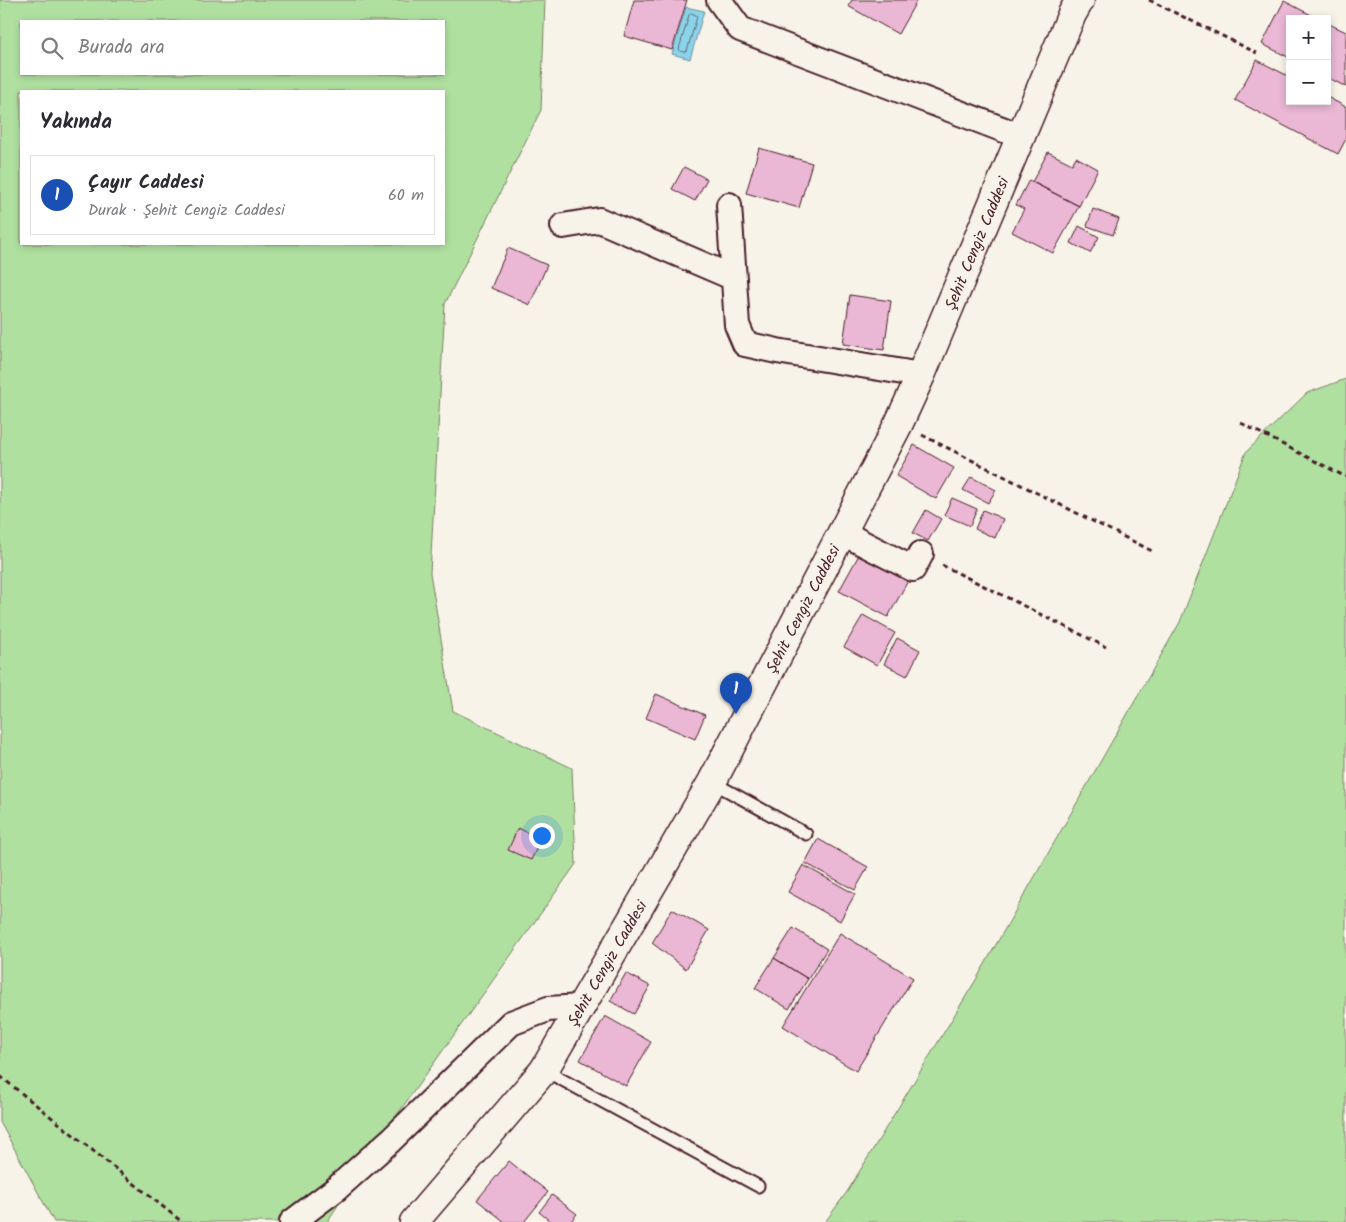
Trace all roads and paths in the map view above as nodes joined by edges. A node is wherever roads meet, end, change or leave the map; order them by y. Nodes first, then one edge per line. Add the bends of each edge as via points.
1 (718, 0) edge
2 (1080, 0) edge
3 (1149, 0) edge
4 (1257, 53) dead end
5 (1020, 136) junction
6 (730, 205) dead end
7 (563, 226) dead end
8 (734, 278) junction
9 (921, 375) junction
10 (899, 423) junction
11 (1241, 423) dead end
12 (1346, 477) edge
13 (841, 532) junction
14 (1152, 551) dead end
15 (921, 554) joint
16 (1106, 647) dead end
17 (712, 782) junction
18 (806, 834) dead end
19 (581, 1007) junction
20 (544, 1070) junction
21 (0, 1076) edge
22 (758, 1186) dead end
23 (182, 1222) edge
24 (292, 1222) edge
25 (414, 1222) edge

1 - 5 street via 740,29
2 - 5 street, Şehit Cengiz Caddesi
3 - 4 path
5 - 9 street, Şehit Cengiz Caddesi
6 - 8 street
7 - 8 street via 599,220
8 - 9 street via 737,325 745,344
9 - 10 street, Şehit Cengiz Caddesi
10 - 13 street, Şehit Cengiz Caddesi
10 - 14 path
11 - 12 path
13 - 15 street via 913,569
13 - 17 street, Şehit Cengiz Caddesi
15 - 16 path
17 - 18 lane
17 - 19 street, Şehit Cengiz Caddesi
19 - 20 street, Şehit Cengiz Caddesi
19 - 24 street via 548,1009 511,1023 392,1140
20 - 22 lane
20 - 25 street, Şehit Cengiz Caddesi
21 - 23 path

